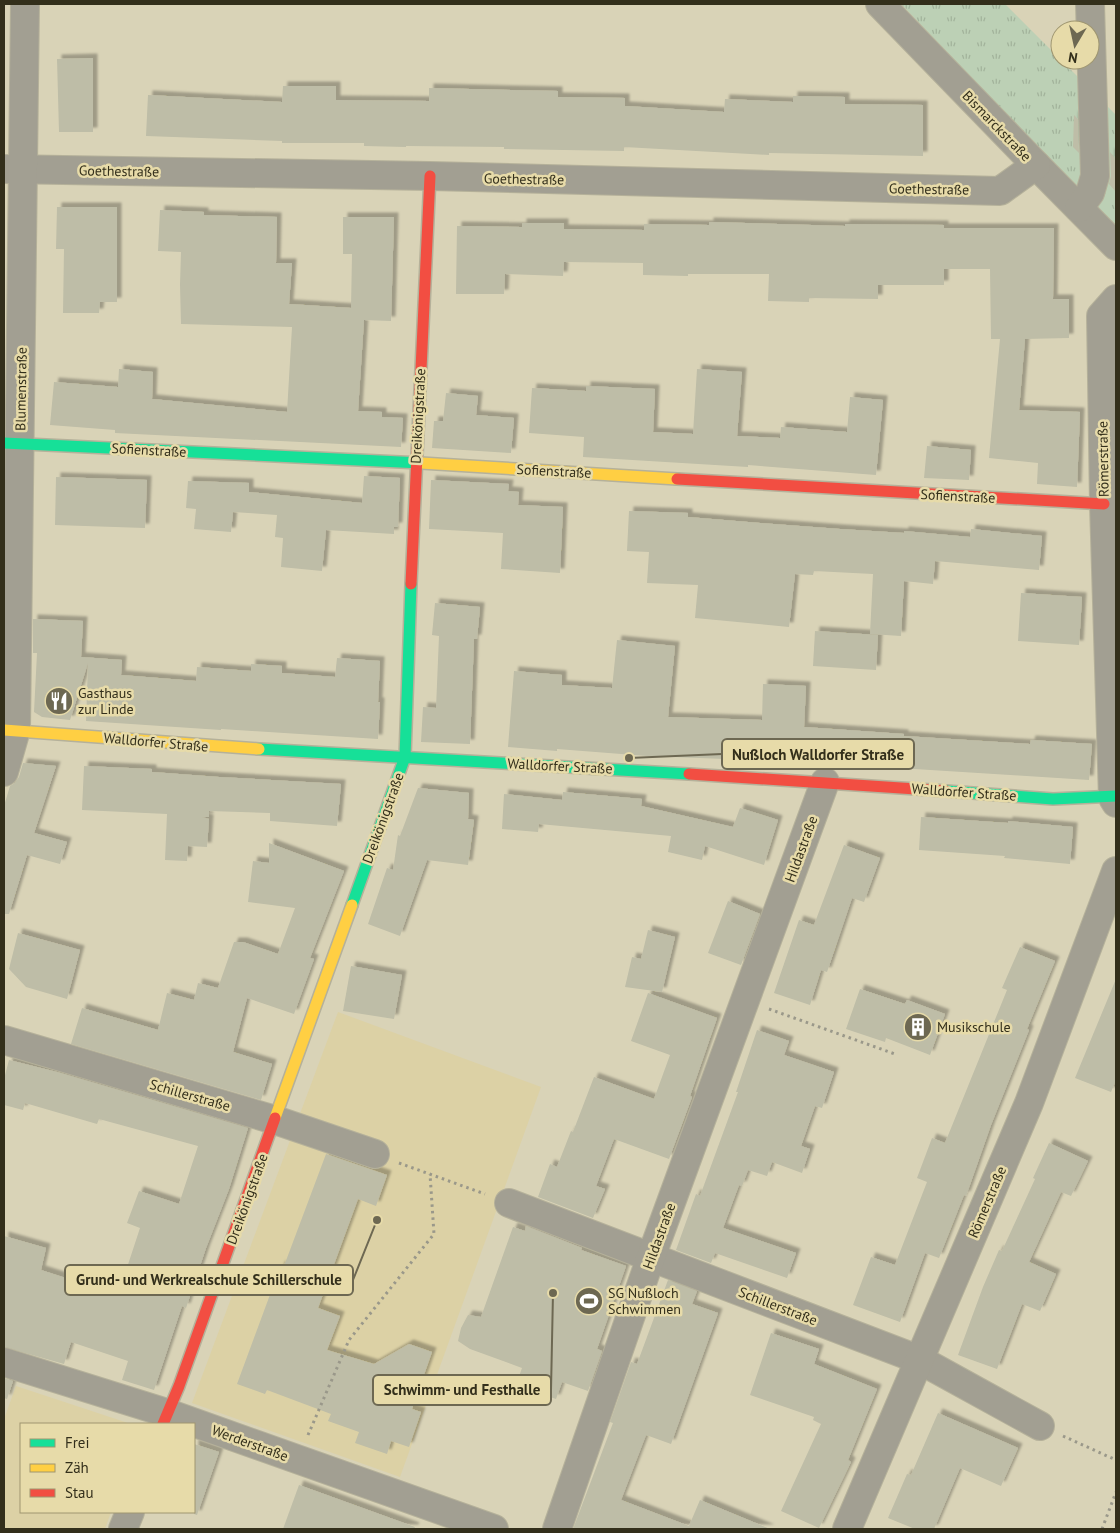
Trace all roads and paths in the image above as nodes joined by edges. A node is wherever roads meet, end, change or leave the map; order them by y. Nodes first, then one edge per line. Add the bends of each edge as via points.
1 (25, 4) edge
2 (880, 4) edge
3 (1090, 4) edge
4 (1036, 165) junction
5 (13, 169) edge
6 (430, 176) junction
7 (1079, 208) junction
8 (1116, 246) edge
9 (1116, 299) edge
10 (12, 443) edge
11 (416, 463) junction
12 (1104, 504) junction
13 (10, 730) edge
14 (405, 757) junction
15 (4, 772) edge
16 (825, 782) junction
17 (1115, 799) edge
18 (1116, 871) edge
19 (745, 1000) junction
20 (4, 1040) edge
21 (895, 1054) dead end
22 (275, 1120) junction
23 (376, 1154) joint
24 (430, 1174) junction
25 (472, 1189) dead end
26 (509, 1203) dead end
27 (650, 1257) junction
28 (920, 1360) junction
29 (4, 1362) edge
30 (165, 1419) edge
31 (177, 1423) edge
32 (1040, 1426) joint
33 (195, 1429) edge
34 (305, 1443) dead end
35 (1116, 1460) edge
36 (1116, 1492) edge
37 (130, 1513) edge
38 (123, 1529) edge
39 (494, 1529) edge
40 (557, 1529) edge
41 (847, 1529) edge
42 (1102, 1529) edge

1 - 5 street, Blumenstraße
2 - 4 street, Bismarckstraße
3 - 7 street via 1095,176 1090,193
4 - 6 street, Goethestraße via 1000,191
4 - 7 street, Bismarckstraße
5 - 6 street, Goethestraße
5 - 10 street, Blumenstraße
6 - 11 street, Dreikönigstraße
7 - 8 street, Bismarckstraße
9 - 12 street, Römerstraße via 1102,316
10 - 11 street, Sofienstraße
10 - 13 street, Blumenstraße
11 - 12 street, Sofienstraße
11 - 14 street, Dreikönigstraße
12 - 17 street, Römerstraße
13 - 14 street, Walldorfer Straße
13 - 15 street, Blumenstraße
14 - 16 street, Walldorfer Straße
14 - 22 street, Dreikönigstraße
16 - 17 street, Walldorfer Straße via 1053,798
16 - 19 street, Hildastraße
18 - 28 street, Römerstraße via 1029,1104
19 - 21 path
19 - 27 street, Hildastraße
20 - 22 street, Schillerstraße
22 - 23 street, Schillerstraße
22 - 30 street, Dreikönigstraße
23 - 24 path
24 - 25 path
24 - 34 path via 434,1234 349,1340
26 - 27 street, Schillerstraße
27 - 28 street, Schillerstraße
27 - 40 street, Hildastraße
28 - 32 street, Schillerstraße
28 - 41 street, Römerstraße
29 - 30 street, Werderstraße
30 - 31 street, Werderstraße
32 - 35 path
33 - 39 street, Werderstraße
36 - 42 path
37 - 38 street

